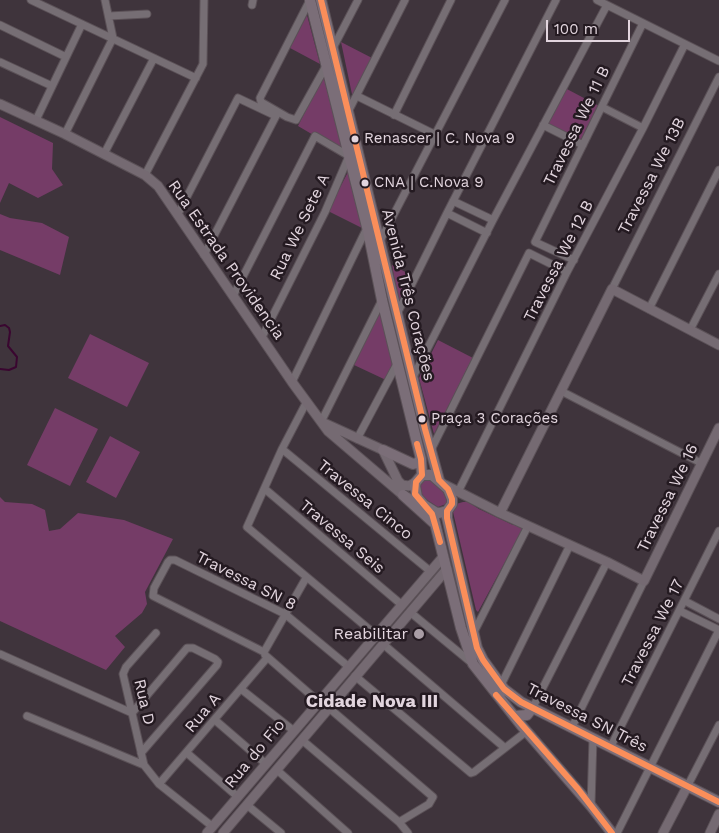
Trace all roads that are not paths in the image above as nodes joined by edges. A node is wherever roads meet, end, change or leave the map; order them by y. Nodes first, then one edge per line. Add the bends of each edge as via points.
1 (32, 0) edge
2 (105, 0) edge
3 (204, 0) edge
4 (310, 0) edge
5 (322, 0) edge
6 (358, 0) edge
7 (405, 0) edge
8 (452, 0) edge
9 (505, 0) edge
10 (556, 0) edge
11 (597, 0) edge
12 (607, 5) junction
13 (147, 14) dead end
14 (109, 16) junction
15 (643, 23) junction
16 (0, 24) edge
17 (82, 24) junction
18 (113, 38) junction
19 (685, 44) junction
20 (333, 48) junction
21 (66, 56) junction
22 (154, 58) junction
23 (719, 61) edge
24 (0, 62) edge
25 (326, 66) junction
26 (719, 77) edge
27 (196, 78) junction
28 (52, 86) junction
29 (357, 96) junction
30 (0, 104) edge
31 (602, 107) junction
32 (349, 110) junction
33 (275, 113) junction
34 (394, 115) junction
35 (36, 120) junction
36 (543, 125) junction
37 (643, 128) junction
38 (64, 134) junction
39 (434, 134) junction
40 (583, 145) junction
41 (104, 154) junction
42 (355, 157) junction
43 (719, 170) edge
44 (145, 175) junction
45 (453, 201) junction
46 (447, 213) junction
47 (178, 214) junction
48 (493, 220) junction
49 (368, 231) junction
50 (487, 233) junction
51 (380, 241) junction
52 (204, 254) junction
53 (574, 260) junction
54 (567, 272) junction
55 (719, 274) edge
56 (612, 289) junction
57 (233, 296) junction
58 (382, 300) junction
59 (649, 309) junction
60 (398, 312) junction
61 (390, 329) junction
62 (690, 330) junction
63 (262, 338) junction
64 (719, 344) edge
65 (398, 364) junction
66 (413, 377) junction
67 (292, 382) junction
68 (562, 391) junction
69 (306, 402) junction
70 (321, 422) junction
71 (719, 428) edge
72 (357, 439) junction
73 (282, 449) junction
74 (382, 450) junction
75 (431, 450) junction
76 (421, 459) junction
77 (701, 463) junction
78 (419, 479) junction
79 (442, 483) junction
80 (265, 489) junction
81 (458, 492) junction
82 (403, 495) junction
83 (475, 501) junction
84 (427, 508) junction
85 (450, 508) junction
86 (500, 513) junction
87 (435, 524) junction
88 (528, 526) junction
89 (719, 531) edge
90 (453, 544) junction
91 (441, 545) junction
92 (570, 545) junction
93 (443, 557) junction
94 (608, 562) junction
95 (430, 571) junction
96 (448, 572) junction
97 (459, 572) junction
98 (306, 578) junction
99 (644, 581) junction
100 (684, 601) junction
101 (402, 605) junction
102 (680, 611) junction
103 (410, 612) junction
104 (285, 614) junction
105 (719, 619) edge
106 (719, 630) edge
107 (156, 633) dead end
108 (473, 633) junction
109 (376, 635) junction
110 (383, 644) junction
111 (0, 654) edge
112 (265, 655) junction
113 (473, 664) junction
114 (348, 667) junction
115 (356, 676) junction
116 (501, 685) junction
117 (241, 689) junction
118 (319, 702) junction
119 (533, 707) junction
120 (329, 708) junction
121 (132, 713) junction
122 (310, 713) junction
123 (27, 716) dead end
124 (516, 716) junction
125 (215, 720) junction
126 (318, 721) junction
127 (302, 722) junction
128 (719, 725) edge
129 (572, 728) junction
130 (310, 730) junction
131 (294, 731) junction
132 (527, 731) junction
133 (593, 738) junction
134 (302, 740) junction
135 (611, 746) junction
136 (505, 748) junction
137 (141, 752) junction
138 (187, 753) junction
139 (266, 764) junction
140 (144, 765) junction
141 (650, 767) junction
142 (277, 770) junction
143 (159, 784) junction
144 (688, 786) junction
145 (238, 797) junction
146 (719, 802) edge
147 (247, 805) junction
148 (591, 806) junction
149 (719, 814) edge
150 (399, 822) junction
151 (210, 830) edge
152 (223, 833) edge
153 (281, 833) edge
154 (348, 833) edge
155 (408, 833) edge
156 (612, 833) edge
157 (617, 833) edge
158 (663, 833) edge
159 (710, 833) edge

1 - 17 street
2 - 14 street
3 - 27 street via 202,64
4 - 25 main road, Avenida Três Corações
4 - 33 street via 260,98
5 - 20 main road, Avenida Três Corações
6 - 20 street
7 - 29 street
8 - 34 street
9 - 39 street
10 - 45 street
11 - 12 street
12 - 15 street
12 - 36 street
13 - 14 street
14 - 18 street
15 - 19 street
15 - 31 street, Travessa We 11 B
16 - 21 street
17 - 18 street
17 - 21 street
18 - 22 street
18 - 38 street
19 - 23 street
19 - 37 street, Travessa We 12 B
20 - 32 main road, Avenida Três Corações
21 - 28 street
22 - 27 street
22 - 41 street
24 - 28 street
25 - 33 street via 298,117 294,120
25 - 42 main road, Avenida Três Corações
26 - 56 street, Travessa We 13B
27 - 44 street
28 - 35 street
29 - 32 street
29 - 34 street
30 - 35 main road, Rua Estrada Providencia
31 - 37 street
31 - 40 street, Travessa We 11 B
32 - 42 main road, Avenida Três Corações
33 - 47 street via 238,98
33 - 52 street
34 - 39 street
35 - 38 main road, Rua Estrada Providencia
36 - 40 street
36 - 48 street
37 - 53 street, Travessa We 12 B
38 - 41 main road, Rua Estrada Providencia
39 - 51 street
40 - 53 street, Travessa We 11 B via 535,242
41 - 44 main road, Rua Estrada Providencia
42 - 49 main road, Avenida Três Corações
42 - 51 main road, Avenida Três Corações
42 - 57 street via 315,136
42 - 63 street, Rua We Sete A
43 - 59 street
44 - 47 main road, Rua Estrada Providencia via 158,186
45 - 46 street
45 - 48 street
46 - 50 street
46 - 60 street
47 - 52 main road, Rua Estrada Providencia
48 - 50 street
49 - 58 main road, Avenida Três Corações
49 - 67 street
50 - 66 street
51 - 60 main road, Avenida Três Corações
52 - 57 main road, Rua Estrada Providencia
53 - 54 street, Travessa We 12 B
54 - 75 street via 529,253
54 - 81 street, Travessa We 12 B
55 - 62 street
56 - 59 main road
56 - 68 main road, Travessa We 13B
57 - 63 main road, Rua Estrada Providencia
58 - 61 main road, Avenida Três Corações
58 - 70 street
59 - 62 main road
60 - 61 street
60 - 66 main road, Avenida Três Corações
61 - 65 main road, Avenida Três Corações
62 - 64 main road
63 - 67 main road, Rua Estrada Providencia
65 - 72 street
65 - 76 main road, Avenida Três Corações
66 - 75 main road, Avenida Três Corações
67 - 69 main road, Rua Estrada Providencia
68 - 77 street
68 - 86 main road, Travessa We 13B
69 - 70 main road, Rua Estrada Providencia
69 - 73 street
70 - 72 main road, Rua Estrada Providencia
70 - 82 main road, Rua Estrada Providencia
71 - 77 main road, Travessa We 16
72 - 74 main road, Rua Estrada Providencia
73 - 80 street
73 - 95 street, Travessa Cinco
74 - 76 main road via 413,464
74 - 78 main road via 400,483 406,486
75 - 79 main road, Avenida Três Corações
76 - 78 main road, Avenida Três Corações
77 - 99 main road, Travessa We 16
78 - 79 main road via 429,474
78 - 84 main road via 415,494
79 - 81 main road
79 - 85 main road via 450,493
80 - 98 street via 247,527
80 - 101 street, Travessa Seis
81 - 83 main road
82 - 84 main road, Rua Estrada Providencia
82 - 87 main road
83 - 85 main road via 460,500
83 - 86 main road
84 - 85 main road via 439,513
84 - 87 main road
85 - 90 main road, Travessa SN Três via 447,518
86 - 88 main road
87 - 91 main road
88 - 92 main road
88 - 108 street
89 - 100 street, Travessa We 17
90 - 91 main road
90 - 97 main road, Travessa SN Três
91 - 93 main road
92 - 94 main road
92 - 116 street
93 - 95 main road, Rua do Fio
93 - 96 main road
94 - 99 main road
94 - 119 street
95 - 101 main road, Rua do Fio
96 - 97 main road via 455,576
96 - 103 main road, Rua do Fio
96 - 113 main road
97 - 108 main road, Travessa SN Três
98 - 104 street, Rua A
98 - 109 street
99 - 129 street
100 - 102 street, Travessa We 17
100 - 105 street
101 - 109 main road, Rua do Fio
102 - 106 street
102 - 135 street, Travessa We 17
103 - 110 main road, Rua do Fio
103 - 113 street
104 - 112 street, Rua A
104 - 112 street, Travessa SN 8 via 175,560 168,562 152,592 155,598
104 - 114 street, Travessa SN 8
106 - 141 street
107 - 121 street, Rua D via 123,672
108 - 116 main road, Travessa SN Três via 483,660
109 - 114 main road, Rua do Fio
110 - 115 main road, Rua do Fio
110 - 136 street
111 - 121 street
112 - 117 street, Rua A
112 - 118 street
113 - 124 main road
114 - 118 main road, Rua do Fio
115 - 120 main road, Rua do Fio
115 - 136 street via 471,773
116 - 119 main road, Travessa SN Três via 512,696
117 - 125 street, Rua A
117 - 131 street
118 - 122 main road, Rua do Fio
119 - 124 main road via 527,715
119 - 129 main road, Travessa SN Três
120 - 126 main road, Rua do Fio
120 - 150 street via 432,796 429,804
121 - 137 street, Rua D
121 - 137 street via 187,648 218,662
122 - 126 main road
122 - 127 main road, Rua do Fio
123 - 140 street
124 - 132 main road
125 - 138 street, Rua A
125 - 139 street
126 - 130 main road, Rua do Fio
127 - 130 main road
127 - 131 main road, Rua do Fio
128 - 144 street
129 - 133 main road, Travessa SN Três
130 - 134 main road, Rua do Fio
131 - 139 main road, Rua do Fio
132 - 136 street
132 - 148 main road
133 - 135 main road, Travessa SN Três
133 - 148 street
134 - 142 main road, Rua do Fio
134 - 150 street
135 - 141 main road, Travessa SN Três
137 - 140 street, Rua D
138 - 143 street, Rua A
138 - 145 street
139 - 145 main road, Rua do Fio
140 - 143 street, Rua D
141 - 144 main road, Travessa SN Três
141 - 157 street
142 - 147 main road, Rua do Fio
142 - 154 street
143 - 151 street, Rua D
144 - 146 main road, Travessa SN Três
144 - 158 main road
145 - 151 main road, Rua do Fio
147 - 152 main road, Rua do Fio
147 - 153 street
148 - 156 main road
149 - 159 main road
150 - 155 street

